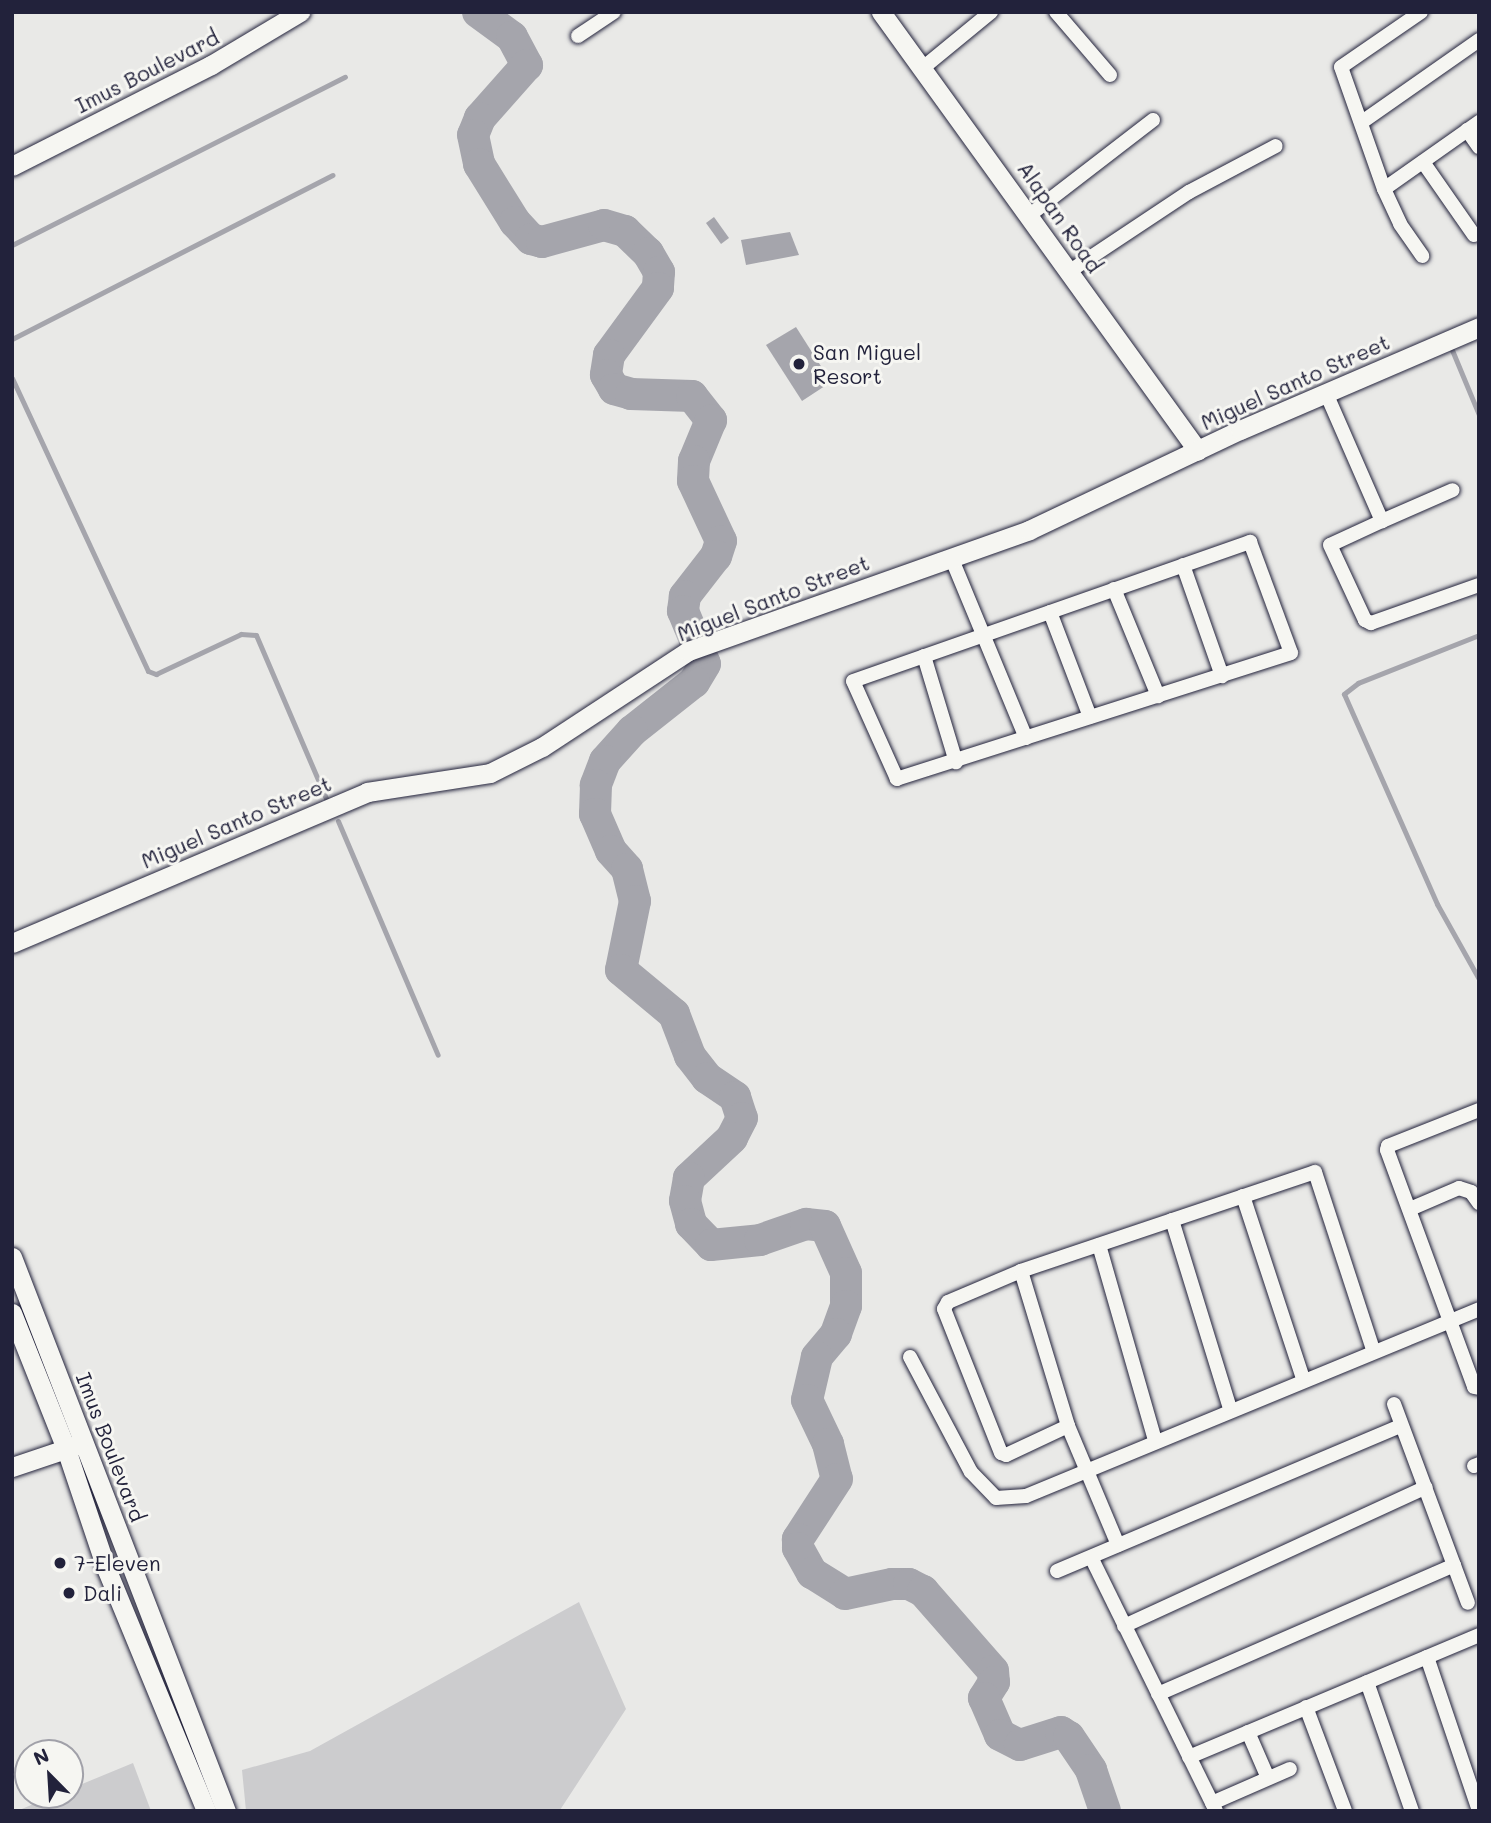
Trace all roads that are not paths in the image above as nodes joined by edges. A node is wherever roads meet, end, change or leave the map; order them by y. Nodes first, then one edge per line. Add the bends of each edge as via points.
1 (300, 12) edge
2 (614, 12) edge
3 (881, 12) edge
4 (991, 12) edge
5 (1056, 12) edge
6 (1421, 12) edge
7 (578, 36) dead end
8 (1479, 40) edge
9 (924, 67) junction
10 (1110, 75) dead end
11 (1153, 120) dead end
12 (1362, 121) junction
13 (1473, 126) edge
14 (1276, 146) dead end
15 (1479, 147) edge
16 (1423, 162) junction
17 (12, 166) edge
18 (1384, 188) junction
19 (1031, 215) junction
20 (1474, 235) dead end
21 (1422, 256) dead end
22 (1070, 271) junction
23 (1479, 327) edge
24 (1326, 393) junction
25 (1198, 450) junction
26 (1453, 490) dead end
27 (1382, 520) junction
28 (951, 557) junction
29 (1183, 565) junction
30 (1479, 585) edge
31 (1114, 589) junction
32 (1050, 612) junction
33 (984, 635) junction
34 (924, 656) junction
35 (1222, 677) junction
36 (1158, 696) junction
37 (1090, 717) junction
38 (1026, 737) junction
39 (956, 762) junction
40 (12, 943) edge
41 (1479, 1110) edge
42 (1243, 1196) junction
43 (1479, 1203) edge
44 (1410, 1209) junction
45 (1172, 1220) junction
46 (1098, 1245) junction
47 (12, 1257) edge
48 (1021, 1272) junction
49 (1479, 1309) edge
50 (12, 1314) edge
51 (1450, 1321) junction
52 (1374, 1352) junction
53 (910, 1357) dead end
54 (1303, 1379) junction
55 (1479, 1388) edge
56 (1394, 1404) dead end
57 (1230, 1408) junction
58 (1068, 1426) junction
59 (1401, 1426) junction
60 (1155, 1440) junction
61 (75, 1446) junction
62 (12, 1467) edge
63 (1086, 1471) junction
64 (1426, 1487) junction
65 (1118, 1545) junction
66 (1092, 1559) junction
67 (1454, 1565) junction
68 (1057, 1571) dead end
69 (1468, 1602) dead end
70 (1124, 1626) junction
71 (1479, 1635) edge
72 (1427, 1657) junction
73 (1367, 1682) junction
74 (1158, 1694) junction
75 (1307, 1707) junction
76 (1248, 1732) junction
77 (1189, 1757) junction
78 (1290, 1769) dead end
79 (1268, 1778) junction
80 (1214, 1807) edge
81 (206, 1811) edge
82 (226, 1811) edge
83 (1345, 1811) edge
84 (1412, 1811) edge
85 (1479, 1811) edge

1 - 17 main road, Imus Boulevard via 211,65
2 - 7 street
3 - 9 main road, Alapan Road
4 - 9 street
5 - 10 street
6 - 12 street via 1341,67
8 - 12 street
9 - 19 main road, Alapan Road
11 - 19 street
12 - 18 street
13 - 15 street
13 - 16 street
14 - 22 street via 1189,192
16 - 18 street
16 - 20 street
18 - 21 street via 1400,224
19 - 22 main road, Alapan Road
22 - 25 main road, Alapan Road
23 - 24 main road, Miguel Santo Street
24 - 25 main road, Miguel Santo Street
24 - 27 street
25 - 28 main road, Miguel Santo Street via 1051,521
26 - 27 street
27 - 30 street via 1331,545 1365,620 1371,623
28 - 33 street
28 - 40 main road, Miguel Santo Street via 688,651 542,747 498,769 367,792
29 - 31 street
29 - 35 street
29 - 35 street via 1250,542 1291,653
31 - 32 street
31 - 36 street
32 - 33 street
32 - 37 street
33 - 34 street
33 - 38 street
34 - 39 street
34 - 39 street via 853,681 897,779
35 - 36 street
36 - 37 street
37 - 38 street
38 - 39 street
41 - 44 street via 1388,1146
42 - 45 street
42 - 52 street via 1317,1173
42 - 54 street
43 - 44 street via 1471,1192 1458,1188
44 - 51 street
45 - 46 street
45 - 57 street
46 - 48 street
46 - 60 street
47 - 61 main road, Imus Boulevard
48 - 58 street
48 - 58 street via 948,1302 944,1309 1001,1453 1006,1455
49 - 51 street
50 - 61 main road, Imus Boulevard
51 - 52 street
51 - 55 street via 1474,1387
52 - 54 street
53 - 63 street via 971,1472 996,1498 1026,1496
54 - 57 street
56 - 59 street
57 - 60 street
58 - 63 street
59 - 64 street
59 - 65 street
60 - 63 street
61 - 62 main road
61 - 81 main road, Imus Boulevard via 106,1567
61 - 82 main road, Imus Boulevard
63 - 65 street
64 - 67 street
64 - 70 street
65 - 66 street
66 - 68 street
66 - 70 street
67 - 69 street
67 - 74 street
70 - 74 street
71 - 72 street
72 - 73 street
72 - 85 street
73 - 75 street
73 - 84 street
74 - 77 street
75 - 76 street
75 - 83 street
76 - 77 street
76 - 79 street
77 - 80 street
78 - 79 street
79 - 80 street

